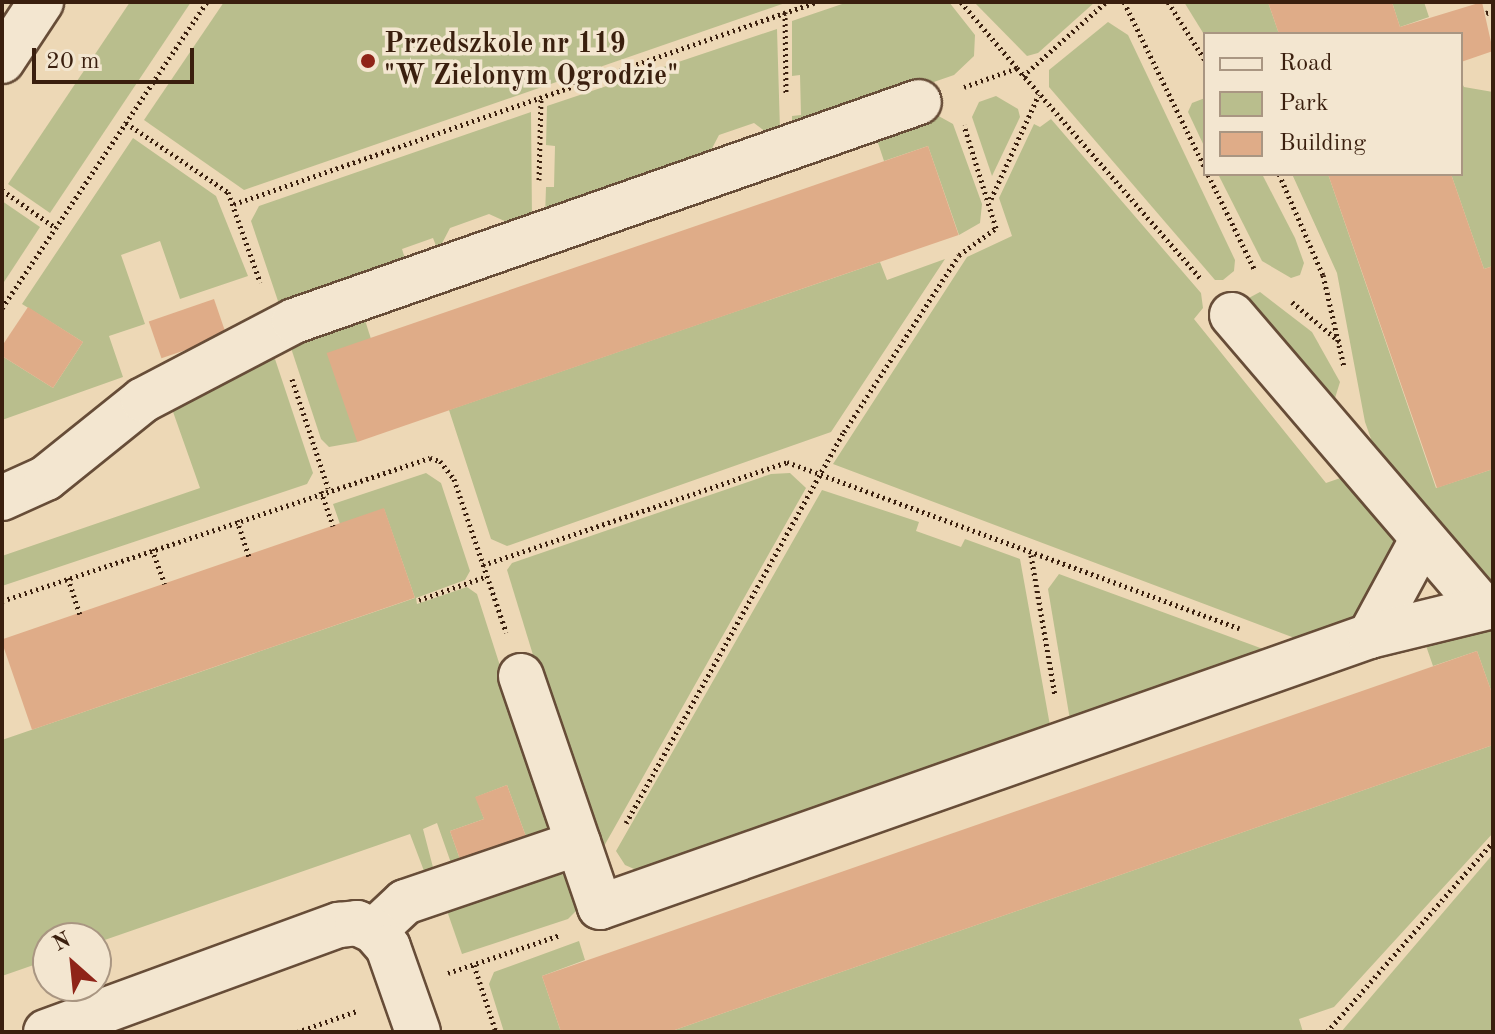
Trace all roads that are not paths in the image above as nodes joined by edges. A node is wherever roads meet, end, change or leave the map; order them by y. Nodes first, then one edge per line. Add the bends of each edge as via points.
1 (41, 2) edge
2 (2, 61) edge
3 (936, 96) road end
4 (1232, 315) road end
5 (2, 498) edge
6 (1423, 538) junction
7 (1487, 607) edge
8 (1370, 636) junction
9 (521, 676) road end
10 (585, 863) junction
11 (374, 931) junction
12 (46, 1032) edge
13 (418, 1032) edge

1 - 2 street
3 - 5 street via 311,314 143,400 46,478
4 - 6 street
6 - 7 street
6 - 8 street
7 - 8 street
8 - 10 street via 600,907
9 - 10 street
10 - 11 street via 405,902
11 - 12 street via 357,923 339,925
11 - 13 street via 392,957

